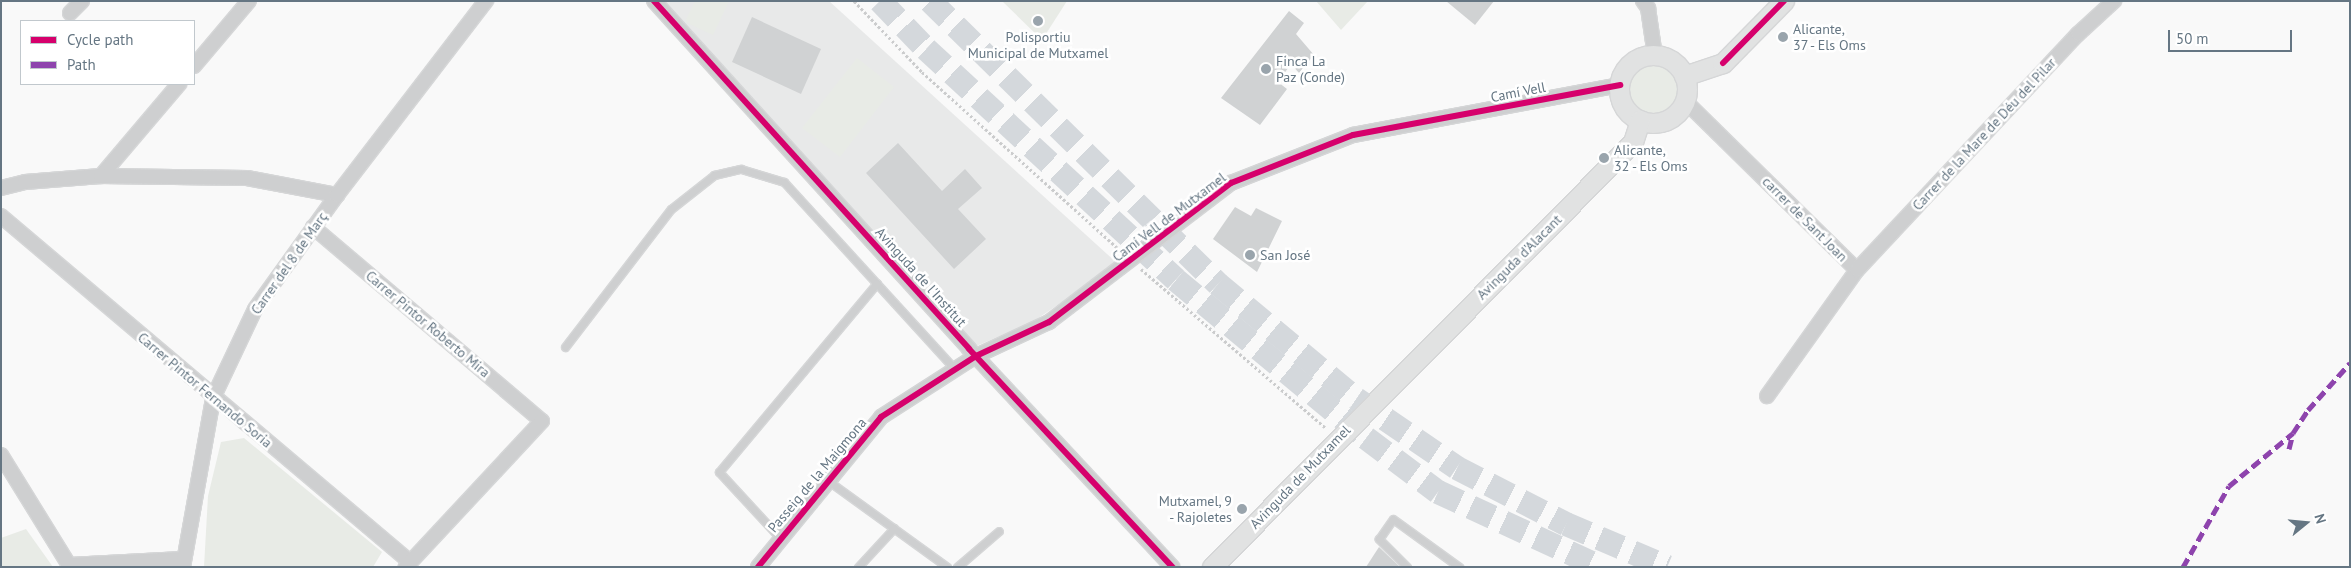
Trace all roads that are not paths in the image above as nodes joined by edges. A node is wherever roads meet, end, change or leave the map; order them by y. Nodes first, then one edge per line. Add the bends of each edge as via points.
1 (82, 1) edge
2 (249, 1) edge
3 (486, 1) edge
4 (654, 1) edge
5 (1784, 1) edge
6 (2114, 1) edge
7 (1646, 5) edge
8 (70, 13) dead end
9 (1655, 56) junction
10 (195, 65) edge
11 (1684, 76) junction
12 (178, 85) edge
13 (1620, 85) junction
14 (1685, 102) junction
15 (1640, 120) junction
16 (1420, 122) joint
17 (101, 176) junction
18 (1, 188) edge
19 (337, 195) junction
20 (1, 216) edge
21 (313, 227) junction
22 (1857, 270) junction
23 (877, 283) junction
24 (565, 347) dead end
25 (976, 356) junction
26 (955, 370) junction
27 (1388, 387) joint
28 (1767, 396) dead end
29 (213, 398) junction
30 (1, 455) edge
31 (827, 480) junction
32 (894, 528) junction
33 (999, 531) dead end
34 (780, 538) junction
35 (183, 563) edge
36 (408, 565) edge
37 (758, 567) edge
38 (858, 567) edge
39 (947, 567) edge
40 (957, 567) edge
41 (1172, 567) edge
42 (1212, 567) edge
43 (1406, 567) edge
44 (1459, 567) edge

1 - 8 street
2 - 10 street
3 - 19 street, Carrer del 8 de Març
4 - 25 street, Avinguda de l'Institut
5 - 11 street via 1723,63
6 - 22 street, Carrer de la Mare de Déu del Pilar via 2078,34
7 - 9 street
9 - 11 street via 1673,62
9 - 13 street via 1632,64
11 - 14 street
12 - 17 street
13 - 15 street via 1624,106
13 - 16 street, Camí Vell
14 - 15 street via 1670,119 1650,123
14 - 22 street, carrer de Sant Joan
15 - 27 street, Avinguda d'Alacant via 1633,142
16 - 25 street, Camí Vell de Mutxamel via 1353,135 1232,183 1049,322
17 - 18 street via 25,182
17 - 19 street via 247,178
19 - 21 street, Carrer del 8 de Març
20 - 29 street, Carrer Pintor Fernando Soria
21 - 29 street, Carrer del 8 de Març via 255,309
21 - 36 street, Carrer Pintor Roberto Mira via 542,421
22 - 28 street, carrer de Sant Joan
23 - 24 lane via 784,182 741,169 714,176 671,209
23 - 26 lane
23 - 34 lane via 719,472
25 - 26 street, Passeig de la Maigmona
25 - 41 street, Avinguda de l'Institut
26 - 31 street, Passeig de la Maigmona via 881,417
27 - 42 street, Avinguda de Mutxamel
29 - 35 street, Carrer del 8 de Març
29 - 36 street, Carrer Pintor Fernando Soria
30 - 35 street via 69,565
31 - 32 lane
31 - 34 street, Passeig de la Maigmona
32 - 38 lane
32 - 39 lane
33 - 40 lane
34 - 37 street, Passeig de la Maigmona
43 - 44 lane via 1379,540 1393,519

